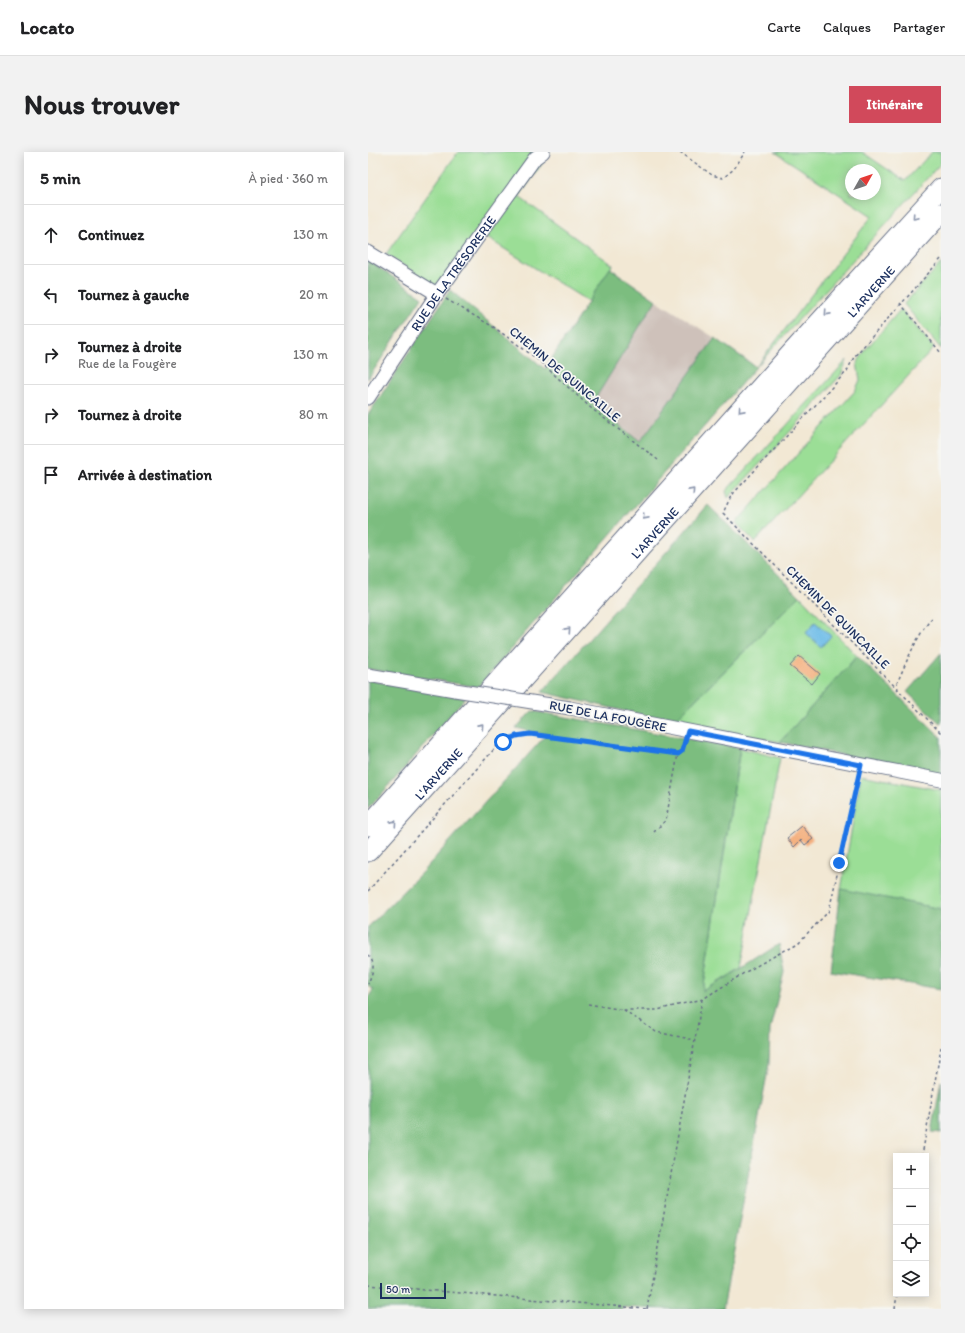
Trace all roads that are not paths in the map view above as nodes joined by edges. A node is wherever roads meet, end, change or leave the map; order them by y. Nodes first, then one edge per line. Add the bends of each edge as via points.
1 (543, 152) edge
2 (941, 188) edge
3 (941, 213) edge
4 (368, 252) edge
5 (437, 294) junction
6 (368, 398) edge
7 (368, 675) edge
8 (941, 780) edge
9 (368, 826) edge
10 (368, 852) edge

1 - 5 street, RUE DE LA TRÉSORERIE via 535,158
2 -> 9 highway, L'ARVERNE
10 -> 3 highway, L'ARVERNE
4 - 5 street
5 - 6 street, RUE DE LA TRÉSORERIE
7 - 8 street, RUE DE LA FOUGÈRE, bridge via 570,708

